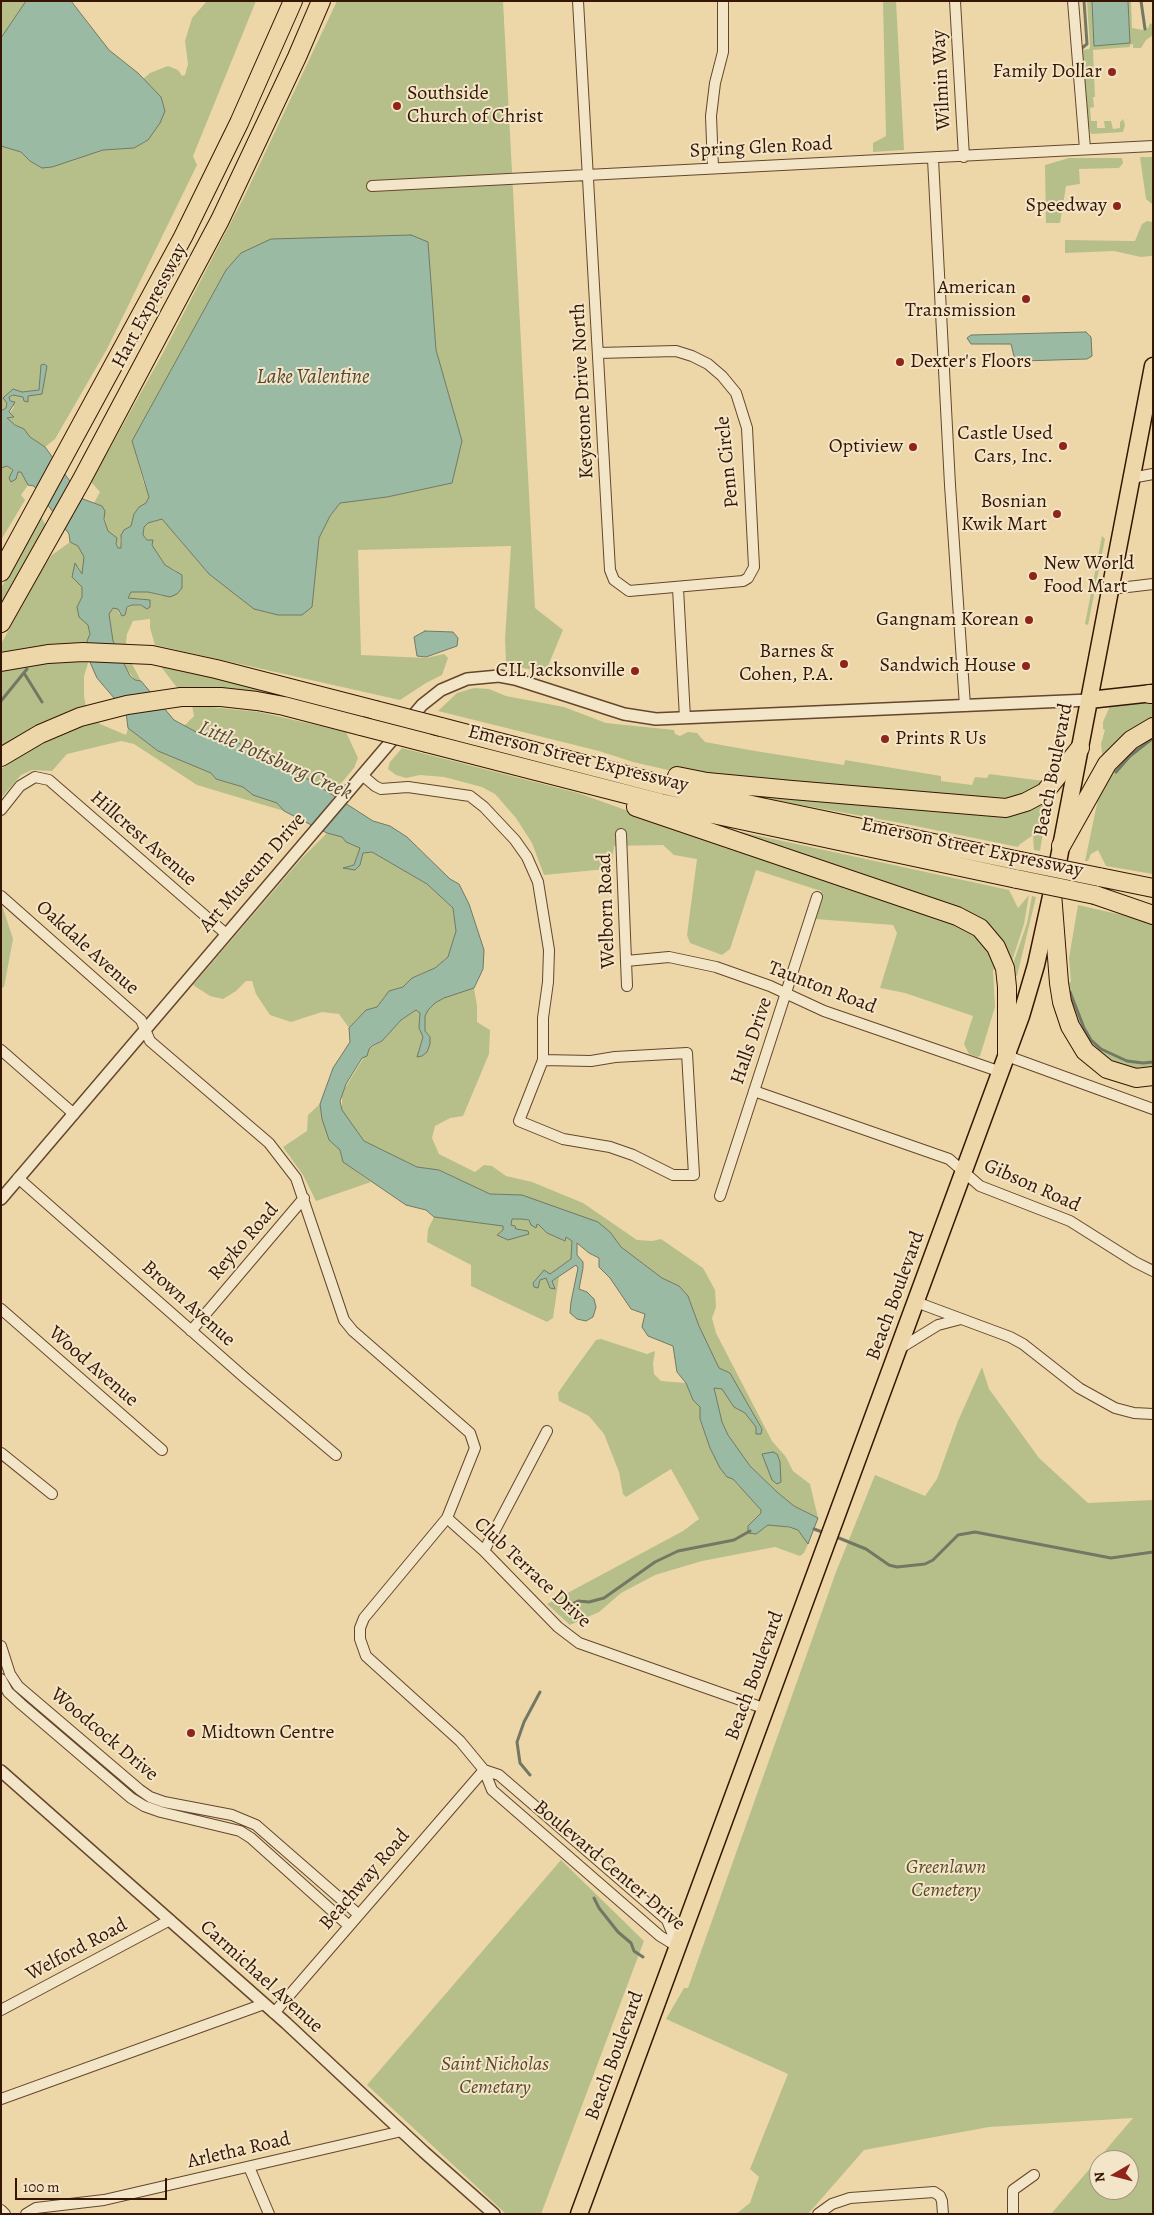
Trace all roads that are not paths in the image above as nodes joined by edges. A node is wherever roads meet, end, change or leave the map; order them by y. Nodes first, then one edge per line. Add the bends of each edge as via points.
1 (293, 1) edge
2 (321, 1) edge
3 (578, 1) edge
4 (723, 1) edge
5 (955, 1) edge
6 (1073, 1) edge
7 (1153, 146) edge
8 (1085, 149) junction
9 (964, 157) junction
10 (932, 159) junction
11 (713, 168) junction
12 (588, 175) junction
13 (372, 186) dead end
14 (598, 353) junction
15 (1153, 366) edge
16 (1153, 474) edge
17 (1131, 478) junction
18 (38, 508) junction
19 (1, 555) edge
20 (1, 572) edge
21 (1153, 584) edge
22 (678, 588) junction
23 (1110, 589) junction
24 (1, 623) edge
25 (1, 662) edge
26 (1152, 693) edge
27 (1089, 700) junction
28 (965, 706) junction
29 (685, 718) junction
30 (1153, 727) edge
31 (1080, 748) junction
32 (1, 756) edge
33 (566, 760) junction
34 (362, 775) junction
35 (561, 778) junction
36 (1, 810) edge
37 (621, 834) dead end
38 (1061, 846) junction
39 (1099, 877) junction
40 (1153, 880) edge
41 (1153, 888) edge
42 (1052, 893) junction
43 (1095, 895) junction
44 (1, 896) edge
45 (817, 897) dead end
46 (1153, 907) edge
47 (1153, 916) edge
48 (225, 934) junction
49 (626, 961) junction
50 (627, 986) dead end
51 (786, 995) junction
52 (145, 1030) junction
53 (1, 1050) edge
54 (543, 1060) junction
55 (1004, 1064) junction
56 (1153, 1076) edge
57 (754, 1091) junction
58 (1153, 1109) edge
59 (74, 1114) junction
60 (964, 1173) junction
61 (18, 1178) junction
62 (720, 1196) dead end
63 (1, 1198) edge
64 (304, 1198) junction
65 (1153, 1271) edge
66 (916, 1302) junction
67 (1, 1309) edge
68 (962, 1319) junction
69 (191, 1330) junction
70 (899, 1349) junction
71 (1153, 1414) edge
72 (547, 1431) dead end
73 (162, 1450) dead end
74 (1, 1453) edge
75 (336, 1454) dead end
76 (52, 1494) dead end
77 (447, 1518) junction
78 (484, 1551) junction
79 (1, 1646) edge
80 (1, 1679) edge
81 (766, 1709) junction
82 (1, 1770) edge
83 (484, 1770) junction
84 (358, 1914) junction
85 (170, 1920) junction
86 (348, 1925) junction
87 (678, 1947) junction
88 (264, 2004) junction
89 (1, 2010) edge
90 (274, 2013) junction
91 (1, 2099) edge
92 (402, 2130) junction
93 (249, 2166) junction
94 (1034, 2175) dead end
95 (1, 2210) edge
96 (5, 2214) edge
97 (26, 2214) edge
98 (269, 2214) edge
99 (494, 2214) edge
100 (579, 2214) edge
101 (818, 2214) edge
102 (943, 2214) edge
103 (1013, 2214) edge

1 - 18 highway, Hart Expressway via 251,98 182,237
2 - 24 highway, Hart Expressway via 235,190 81,481
3 - 12 street, Keystone Drive North
4 - 11 street via 723,52 711,116
5 - 9 street, Wilmin Way
6 - 8 street
7 - 8 street, Spring Glen Road
8 - 9 street, Spring Glen Road
9 - 10 street, Spring Glen Road
10 - 11 street, Spring Glen Road
10 - 28 street
11 - 12 street, Spring Glen Road
12 - 13 street, Spring Glen Road
12 - 14 street, Keystone Drive North
14 - 22 street, Keystone Drive North via 610,570 614,580 629,591
14 - 22 street, Penn Circle via 658,350 692,356 722,376 736,393 743,411 747,428 754,566 748,578 736,583
15 - 17 highway, Beach Boulevard
16 - 17 street
17 - 23 highway, Beach Boulevard
18 - 19 highway
18 - 20 highway, Hart Expressway
21 - 23 street
22 - 29 street
23 - 27 highway, Beach Boulevard
25 - 33 highway, Emerson Street Expressway, bridge via 83,652 152,655
26 - 27 highway
27 - 28 street, Art Museum Drive
27 - 31 highway, Beach Boulevard
28 - 29 street, Art Museum Drive
29 - 34 street, Art Museum Drive via 639,718 515,678 467,679 441,690 422,705
30 - 38 highway via 1131,740 1107,764
31 - 33 highway via 1045,792 1016,806 995,809 707,782
31 - 38 highway, Beach Boulevard
32 - 35 highway, Emerson Street Expressway, bridge via 63,723 98,711 145,701 221,697 284,706
33 - 39 highway, Emerson Street Expressway, bridge via 756,806
34 - 48 street, Art Museum Drive
34 - 54 street via 381,788 408,787 470,796 515,840 527,857 538,882 549,950
35 - 43 highway, Emerson Street Expressway, bridge via 747,823
35 - 55 highway via 969,921 988,936 1005,968
36 - 48 street, Hillcrest Avenue via 20,786 35,777 49,780
37 - 49 street, Welborn Road
38 - 42 highway, Beach Boulevard
39 - 40 highway
39 - 41 highway, Emerson Street Expressway
42 - 55 highway, Beach Boulevard via 1034,973
42 - 56 highway via 1059,983 1070,1026 1085,1051 1106,1069 1136,1078
43 - 46 highway, Emerson Street Expressway
43 - 47 highway
44 - 52 street, Oakdale Avenue via 141,1020
45 - 51 street, Halls Drive
48 - 52 street, Art Museum Drive
49 - 50 street, Welborn Road
49 - 51 street, Taunton Road via 669,957 685,959 775,988
51 - 55 street, Taunton Road via 824,1011
51 - 57 street, Halls Drive
52 - 59 street, Art Museum Drive
52 - 64 street, Boulevard Center Drive via 150,1041 269,1143 296,1178
53 - 59 street
54 - 54 street via 519,1121 563,1139 610,1147 673,1174 694,1175 687,1054 591,1061
55 - 58 street, Taunton Road
55 - 60 highway, Beach Boulevard
57 - 60 street, Gibson Road via 949,1159
57 - 62 street, Halls Drive
59 - 61 street, Art Museum Drive
60 - 65 street, Gibson Road via 980,1186 1070,1221
60 - 66 highway, Beach Boulevard
61 - 63 street, Art Museum Drive
61 - 69 street, Brown Avenue
64 - 69 street, Reyko Road
64 - 77 street, Boulevard Center Drive via 344,1320 470,1433 474,1441 472,1457
66 - 68 street
66 - 70 highway, Beach Boulevard
67 - 73 street, Wood Avenue
68 - 70 street via 938,1325
68 - 71 street via 1023,1344 1094,1398 1115,1408
69 - 75 street, Brown Avenue
70 - 81 highway, Beach Boulevard
72 - 78 street
74 - 76 street
77 - 78 street, Club Terrace Drive
77 - 83 street, Boulevard Center Drive via 364,1618 360,1639 366,1656 460,1741
78 - 81 street, Club Terrace Drive via 558,1627 579,1643
79 - 84 street, Woodcock Drive via 10,1674 18,1686 140,1790 164,1802 232,1815 256,1825
80 - 86 street, Woodcock Drive via 8,1692 21,1704 131,1798 161,1812 240,1831
81 - 87 highway, Beach Boulevard
82 - 85 street, Carmichael Avenue
83 - 84 street, Beachway Road
83 - 87 street, Boulevard Center Drive via 492,1790 660,1936
83 - 87 street, Boulevard Center Drive via 499,1774 667,1920
84 - 86 street, Beachway Road
85 - 88 street, Carmichael Avenue
85 - 89 street, Welford Road
86 - 90 street, Beachway Road
87 - 100 highway, Beach Boulevard
88 - 90 street, Carmichael Avenue
88 - 91 street
90 - 92 street, Carmichael Avenue
92 - 93 street, Arletha Road
92 - 99 street, Carmichael Avenue
93 - 97 street, Arletha Road via 104,2200 36,2208
93 - 98 street
94 - 103 street via 1013,2190
95 - 96 street
101 - 102 street via 841,2200 934,2192 940,2196

